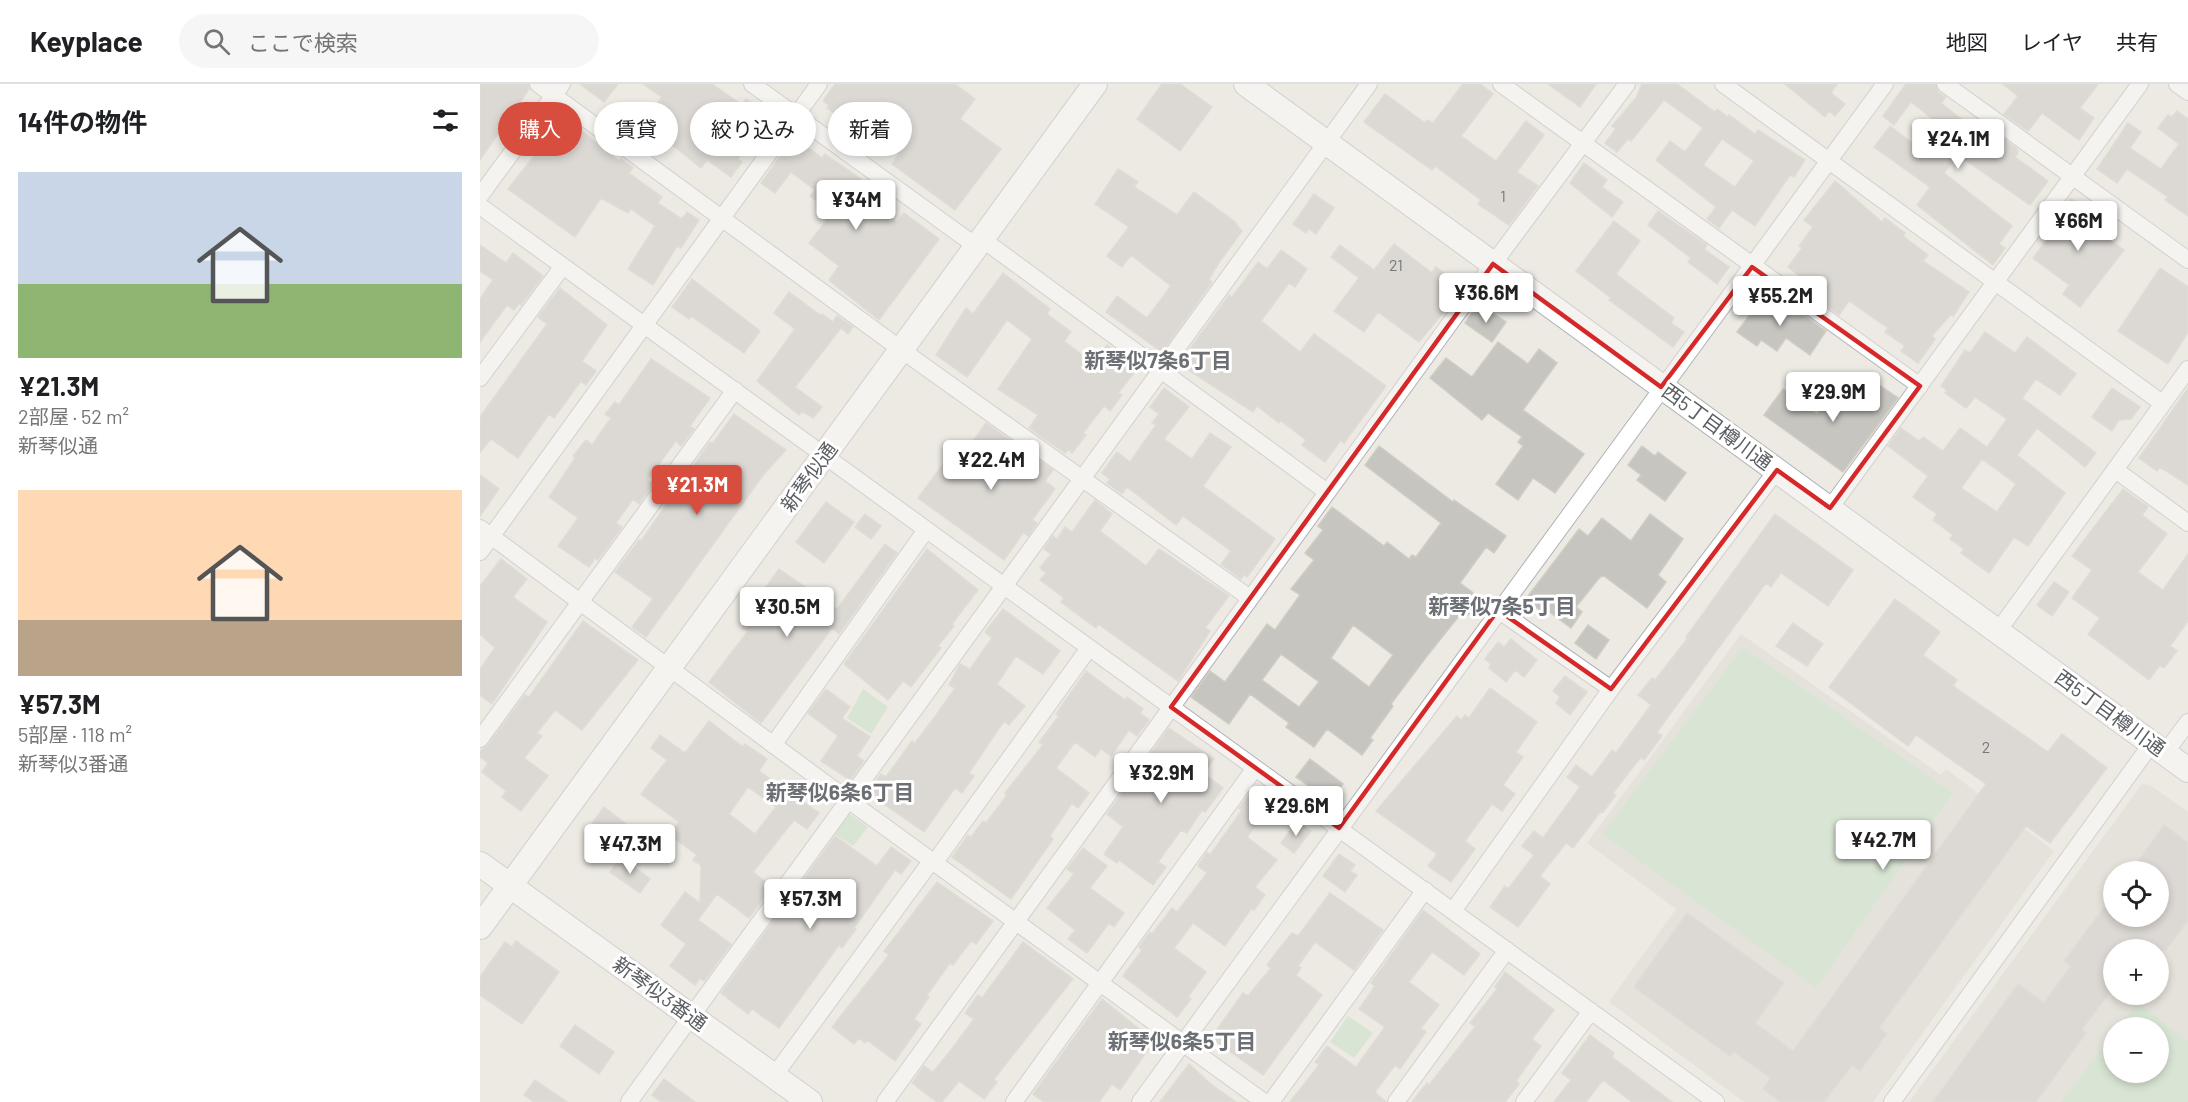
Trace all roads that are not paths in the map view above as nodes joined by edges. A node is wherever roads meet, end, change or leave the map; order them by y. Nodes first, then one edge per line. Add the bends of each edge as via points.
1 (538, 84) edge
2 (752, 84) edge
3 (819, 84) edge
4 (1095, 84) edge
5 (1246, 84) edge
6 (1369, 84) edge
7 (1501, 84) edge
8 (1627, 84) edge
9 (1723, 84) edge
10 (1885, 84) edge
11 (1946, 84) edge
12 (2140, 84) edge
13 (2177, 84) edge
14 (558, 90) edge
15 (2188, 92) edge
16 (777, 102) edge
17 (806, 102) edge
18 (816, 130) edge
19 (1325, 142) junction
20 (1583, 143) junction
21 (767, 156) edge
22 (1828, 162) junction
23 (2073, 176) junction
24 (480, 196) edge
25 (480, 206) edge
26 (721, 218) junction
27 (979, 242) junction
28 (2188, 260) edge
29 (1493, 264) junction
30 (563, 266) junction
31 (1752, 267) junction
32 (1996, 282) junction
33 (645, 325) junction
34 (901, 350) junction
35 (1161, 370) junction
36 (2188, 370) edge
37 (480, 378) edge
38 (1920, 386) junction
39 (1661, 387) junction
40 (735, 390) junction
41 (2162, 403) junction
42 (824, 455) junction
43 (1776, 470) junction
44 (2117, 471) junction
45 (1083, 478) junction
46 (1328, 492) junction
47 (1830, 508) junction
48 (2188, 524) edge
49 (926, 530) junction
50 (486, 532) edge
51 (480, 552) edge
52 (1005, 586) junction
53 (1250, 598) junction
54 (581, 602) junction
55 (1498, 610) junction
56 (1998, 631) junction
57 (1089, 648) junction
58 (669, 668) junction
59 (1611, 689) junction
60 (1171, 707) junction
61 (2188, 722) edge
62 (480, 739) edge
63 (773, 745) junction
64 (2159, 748) junction
65 (1255, 768) junction
66 (2188, 770) edge
67 (848, 800) junction
68 (1339, 828) junction
69 (933, 861) junction
70 (480, 864) edge
71 (510, 885) junction
72 (1425, 891) junction
73 (1453, 911) junction
74 (1016, 921) junction
75 (480, 927) edge
76 (1507, 950) junction
77 (1101, 982) junction
78 (1591, 1011) junction
79 (691, 1016) junction
80 (1184, 1042) junction
81 (774, 1076) junction
82 (629, 1102) edge
83 (810, 1102) edge
84 (885, 1102) edge
85 (1014, 1102) edge
86 (1140, 1102) edge
87 (1264, 1102) edge
88 (1271, 1102) edge
89 (1396, 1102) edge
90 (1524, 1102) edge
91 (1716, 1102) edge
92 (1892, 1102) edge

1 - 14 street
2 - 16 street
3 - 17 street
4 - 27 street, 新琴似通
5 - 19 street, 西5丁目樽川通
6 - 19 street
7 - 20 street
8 - 20 street
9 - 22 street
10 - 22 street
11 - 23 street
12 - 23 street
13 - 15 street
14 - 24 street
14 - 26 street
18 - 27 street
19 - 29 street, 西5丁目樽川通
19 - 35 street
20 - 29 street
20 - 31 street
21 - 26 street
22 - 31 street
22 - 32 street
23 - 28 street
23 - 32 street
25 - 30 street
26 - 33 street
26 - 34 street
27 - 34 street, 新琴似通
27 - 35 street
29 - 39 street, 西5丁目樽川通
29 - 46 street
30 - 33 street
30 - 37 street
31 - 38 street
31 - 39 street
32 - 38 street
32 - 41 street
33 - 40 street
33 - 50 street
34 - 42 street, 新琴似通
34 - 45 street
35 - 45 street
35 - 46 street
36 - 41 street
38 - 47 street
39 - 43 street, 西5丁目樽川通
39 - 55 street
40 - 42 street
40 - 54 street
41 - 44 street
42 - 49 street
42 - 58 street, 新琴似通
43 - 47 street, 西5丁目樽川通
43 - 59 street
44 - 48 street
44 - 56 street
45 - 52 street
45 - 53 street
46 - 53 street
47 - 56 street, 西5丁目樽川通
49 - 52 street
49 - 63 street
50 - 51 street
50 - 54 street
52 - 57 street
52 - 67 street
53 - 60 street
54 - 58 street
54 - 62 street
55 - 59 street
55 - 68 street
56 - 64 street, 西5丁目樽川通
57 - 60 street
57 - 69 street
58 - 63 street
58 - 71 street, 新琴似通
59 - 73 street
60 - 65 street
60 - 74 street
61 - 64 street
63 - 67 street
64 - 66 street, 西5丁目樽川通
64 - 92 street
65 - 68 street
65 - 77 street
67 - 69 street
67 - 79 street
68 - 72 street
68 - 80 street
69 - 74 street
69 - 81 street
70 - 71 street, 新琴似3番通
71 - 75 street, 新琴似通
71 - 79 street, 新琴似3番通
72 - 73 street
72 - 88 street
73 - 76 street
74 - 77 street
74 - 84 street
76 - 78 street
76 - 89 street
77 - 80 street
77 - 85 street
78 - 90 street
78 - 91 street
79 - 81 street, 新琴似3番通
79 - 82 street
80 - 86 street
80 - 87 street
81 - 83 street, 新琴似3番通

